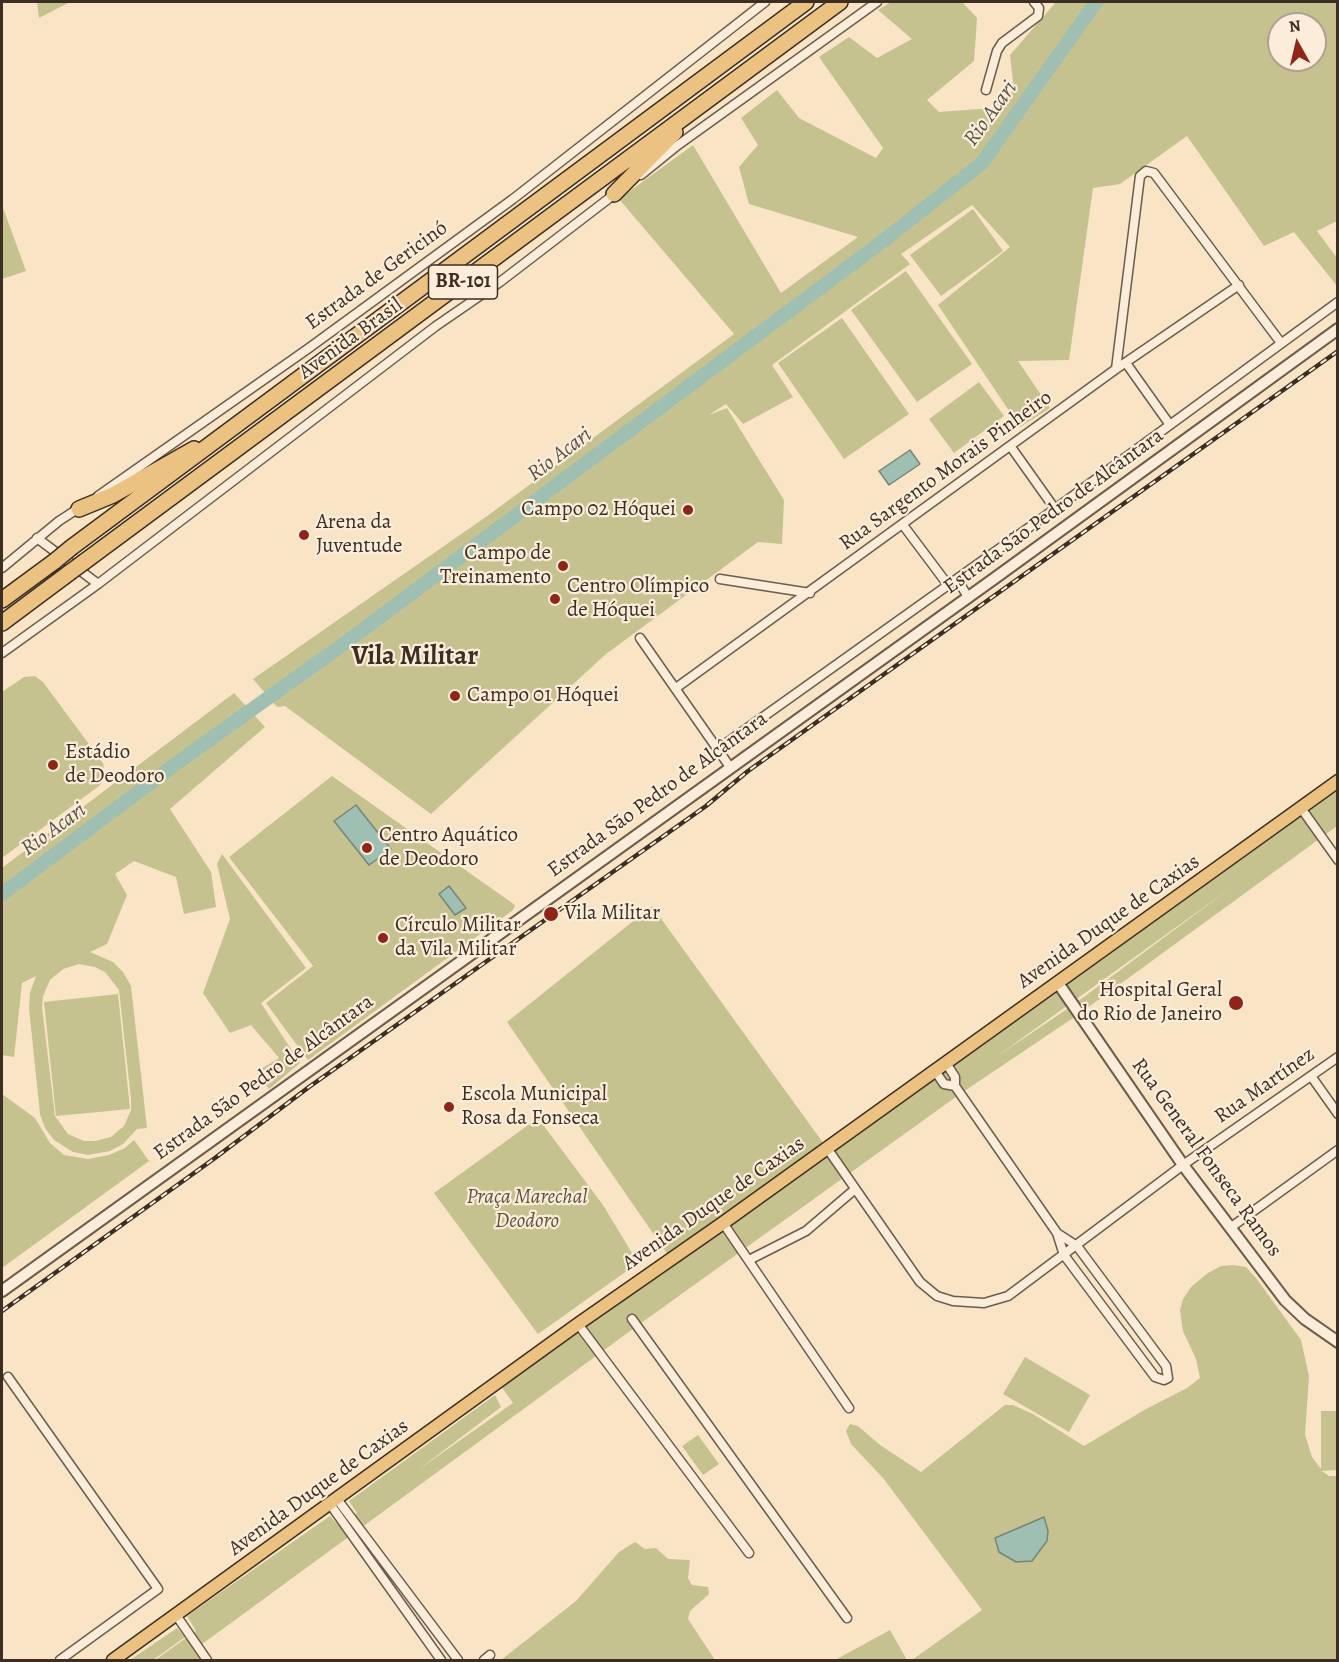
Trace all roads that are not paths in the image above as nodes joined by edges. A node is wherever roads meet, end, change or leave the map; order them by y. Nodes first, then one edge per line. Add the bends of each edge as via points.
1 (765, 2) edge
2 (807, 2) edge
3 (840, 2) edge
4 (877, 2) edge
5 (1034, 2) edge
6 (986, 90) dead end
7 (690, 113) junction
8 (614, 194) junction
9 (1239, 285) junction
10 (1338, 302) edge
11 (1338, 329) edge
12 (1281, 343) junction
13 (1126, 363) junction
14 (1116, 369) junction
15 (1170, 424) junction
16 (229, 431) junction
17 (1011, 447) junction
18 (79, 509) junction
19 (1055, 509) junction
20 (903, 525) junction
21 (37, 538) junction
22 (2, 568) edge
23 (720, 579) dead end
24 (957, 579) junction
25 (98, 584) junction
26 (948, 585) junction
27 (810, 593) junction
28 (968, 597) junction
29 (2, 600) edge
30 (2, 623) edge
31 (640, 638) dead end
32 (2, 653) edge
33 (676, 688) junction
34 (718, 749) junction
35 (730, 766) junction
36 (1338, 781) edge
37 (1301, 808) junction
38 (1338, 860) edge
39 (1058, 983) junction
40 (1338, 1057) edge
41 (946, 1063) junction
42 (935, 1071) junction
43 (1311, 1076) junction
44 (955, 1086) junction
45 (1338, 1114) edge
46 (827, 1148) junction
47 (1338, 1150) edge
48 (1183, 1165) junction
49 (854, 1190) junction
50 (723, 1223) junction
51 (1230, 1228) junction
52 (1057, 1233) junction
53 (1077, 1246) junction
54 (1064, 1255) junction
55 (749, 1260) junction
56 (2, 1291) edge
57 (1124, 1309) junction
58 (1110, 1318) junction
59 (632, 1319) dead end
60 (578, 1324) junction
61 (1338, 1342) edge
62 (8, 1377) dead end
63 (849, 1408) dead end
64 (333, 1501) junction
65 (749, 1553) dead end
66 (412, 1599) junction
67 (402, 1606) junction
68 (176, 1615) junction
69 (847, 1618) dead end
70 (60, 1660) edge
71 (113, 1660) edge
72 (207, 1660) edge
73 (441, 1660) edge
74 (458, 1660) edge

1 - 18 street, Estrada de Gericinó via 513,199
2 - 16 highway, Avenida Brasil / BR-101
3 - 7 highway, Avenida Brasil / BR-101
4 - 8 street
5 - 6 street via 1039,8 1038,16 1002,43
7 - 8 highway
7 - 30 highway, Avenida Brasil / BR-101, bridge
8 - 25 street
9 - 12 street
9 - 13 street, Rua Sargento Morais Pinheiro
9 - 14 street via 1154,173 1142,173
10 - 12 street
11 - 28 street, Estrada São Pedro de Alcântara
12 - 15 street
13 - 14 street, Rua Sargento Morais Pinheiro
13 - 15 street
14 - 17 street, Rua Sargento Morais Pinheiro
15 - 19 street
16 - 18 highway via 113,495
16 - 29 highway, Avenida Brasil / BR-101, bridge
17 - 19 street
17 - 20 street, Rua Sargento Morais Pinheiro
18 - 21 street, Estrada de Gericinó
19 - 24 street
20 - 26 street
20 - 27 street, Rua Sargento Morais Pinheiro
21 - 22 street, Estrada de Gericinó
21 - 25 street
23 - 27 street
24 - 26 street
24 - 28 street
25 - 32 street
26 - 34 street
27 - 33 street, Rua Sargento Morais Pinheiro
28 - 35 street, Estrada São Pedro de Alcântara
31 - 33 street
33 - 34 street
34 - 35 street
35 - 56 street, Estrada São Pedro de Alcântara
36 - 37 main road, Avenida Duque de Caxias
37 - 38 street
37 - 39 main road, Avenida Duque de Caxias
39 - 41 main road, Avenida Duque de Caxias
39 - 48 street, Rua General Fonseca Ramos
40 - 43 street, Rua Martínez
41 - 42 main road, Avenida Duque de Caxias
41 - 44 street via 955,1077
42 - 44 street via 944,1084
42 - 46 main road, Avenida Duque de Caxias
43 - 45 street
43 - 48 street, Rua Martínez
44 - 52 street
46 - 49 street, Rua Martínez
46 - 50 main road, Avenida Duque de Caxias
47 - 51 street
48 - 51 street, Rua General Fonseca Ramos
48 - 53 street, Rua Martínez
49 - 54 street, Rua Martínez via 920,1282 937,1296 984,1304 1008,1296
49 - 55 street via 806,1231
50 - 55 street
50 - 60 main road, Avenida Duque de Caxias
51 - 61 street, Rua General Fonseca Ramos via 1286,1300
52 - 53 street
52 - 54 street
53 - 54 street, Rua Martínez
53 - 57 street
54 - 58 street
55 - 63 street
57 - 58 street
57 - 58 street via 1166,1366 1168,1378 1155,1377
59 - 69 street
60 - 64 main road, Avenida Duque de Caxias
60 - 65 street
62 - 70 street via 158,1589
64 - 66 street
64 - 67 street
64 - 68 main road, Avenida Duque de Caxias
66 - 67 street
66 - 74 street
67 - 73 street
68 - 71 main road, Avenida Duque de Caxias
68 - 72 street

